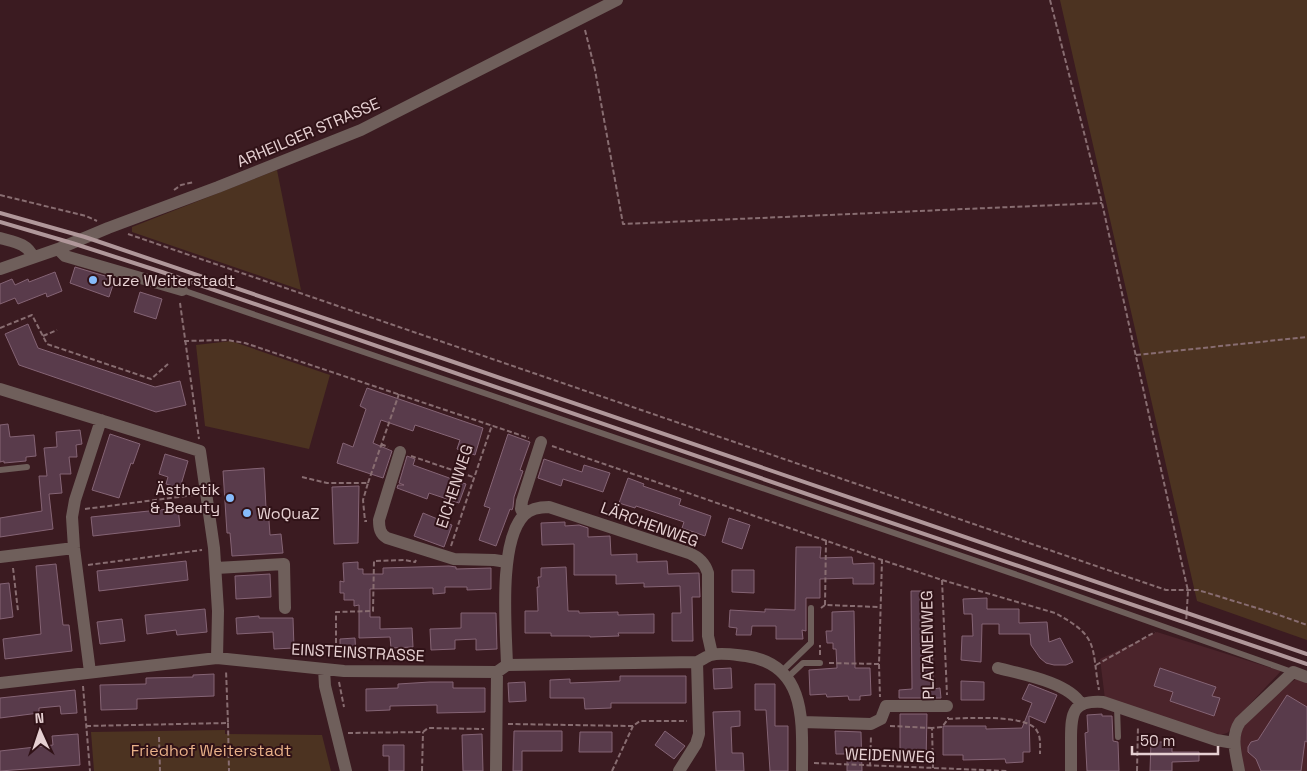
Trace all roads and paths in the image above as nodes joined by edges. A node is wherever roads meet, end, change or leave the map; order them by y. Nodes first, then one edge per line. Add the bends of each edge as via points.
1 (617, 0) edge
2 (1050, 0) edge
3 (580, 19) junction
4 (199, 182) dead end
5 (170, 192) dead end
6 (0, 195) edge
7 (1102, 203) junction
8 (103, 222) junction
9 (127, 234) dead end
10 (0, 238) edge
11 (58, 248) junction
12 (33, 257) junction
13 (0, 269) edge
14 (182, 290) junction
15 (0, 328) edge
16 (57, 330) dead end
17 (43, 336) junction
18 (1307, 338) edge
19 (184, 341) junction
20 (1136, 355) junction
21 (168, 364) dead end
22 (0, 389) edge
23 (399, 394) junction
24 (101, 420) junction
25 (492, 425) junction
26 (542, 442) junction
27 (381, 444) junction
28 (200, 451) junction
29 (400, 452) junction
30 (27, 467) dead end
31 (0, 470) edge
32 (302, 477) dead end
33 (474, 478) junction
34 (368, 483) junction
35 (206, 493) junction
36 (72, 511) junction
37 (524, 515) junction
38 (379, 520) junction
39 (826, 540) junction
40 (74, 548) junction
41 (214, 548) junction
42 (420, 549) junction
43 (6, 557) edge
44 (447, 558) junction
45 (882, 560) junction
46 (507, 562) junction
47 (77, 566) junction
48 (216, 568) junction
49 (942, 580) junction
50 (1188, 591) junction
51 (826, 605) junction
52 (880, 607) junction
53 (285, 608) dead end
54 (812, 608) dead end
55 (820, 608) dead end
56 (18, 611) dead end
57 (1307, 626) edge
58 (1165, 627) junction
59 (1186, 634) junction
60 (820, 645) dead end
61 (712, 654) junction
62 (222, 658) junction
63 (698, 662) junction
64 (820, 663) junction
65 (879, 664) junction
66 (1096, 665) junction
67 (998, 668) dead end
68 (502, 669) junction
69 (330, 670) junction
70 (1293, 672) junction
71 (86, 673) junction
72 (784, 675) junction
73 (1307, 677) edge
74 (0, 683) edge
75 (1103, 702) junction
76 (1081, 704) junction
77 (886, 706) junction
78 (947, 706) junction
79 (1117, 707) junction
80 (1138, 714) junction
81 (948, 719) junction
82 (699, 722) junction
83 (802, 722) junction
84 (876, 722) junction
85 (228, 723) junction
86 (86, 726) junction
87 (633, 726) junction
88 (497, 727) junction
89 (932, 728) junction
90 (423, 732) junction
91 (337, 736) junction
92 (159, 737) dead end
93 (1118, 737) dead end
94 (1234, 743) junction
95 (1040, 754) dead end
96 (870, 766) junction
97 (802, 767) edge
98 (933, 768) junction
99 (90, 771) edge
100 (160, 771) edge
101 (229, 771) edge
102 (346, 771) edge
103 (422, 771) edge
104 (496, 771) edge
105 (612, 771) edge
106 (679, 771) edge
107 (1007, 771) edge
108 (1071, 771) edge
109 (1137, 771) edge
110 (1239, 771) edge

1 - 3 street, ARHEILGER STRASSE
2 - 7 path
3 - 7 path via 595,70 623,224
3 - 8 street, ARHEILGER STRASSE via 362,130 218,187
4 - 5 path via 181,185
6 - 8 path
7 - 20 path
8 - 11 street, ARHEILGER STRASSE
9 - 50 path via 1166,590
10 - 12 street via 23,245
11 - 12 street, ARHEILGER STRASSE
11 - 14 street via 65,256
12 - 13 street, ARHEILGER STRASSE
14 - 19 path via 180,303
14 - 58 lane
15 - 17 path via 32,315
16 - 17 path
17 - 21 path via 47,344 151,379
18 - 20 path
19 - 23 path via 245,343
19 - 28 path
20 - 50 path
22 - 24 street
23 - 25 path
23 - 27 path
24 - 28 street
24 - 36 street
25 - 26 path
25 - 33 path, EICHENWEG
26 - 37 street via 522,501
26 - 39 path
27 - 29 path
27 - 34 path
28 - 35 street
29 - 33 path
29 - 38 street
30 - 31 lane
32 - 34 path via 327,483
33 - 44 path, EICHENWEG
34 - 38 path via 363,500 365,521
35 - 36 path
35 - 41 street
36 - 40 street
37 - 46 street via 516,529
37 - 61 street, LÄRCHENWEG via 539,508 556,508 696,556 708,573 708,636
38 - 42 street via 384,536
39 - 45 path
39 - 51 path
40 - 43 street
40 - 47 street
41 - 47 path
41 - 48 street
42 - 44 street
42 - 69 path via 415,562 374,561 373,611 336,612
43 - 56 path
44 - 46 street
45 - 49 path
45 - 52 path
46 - 68 street
47 - 71 street
48 - 53 street via 284,564
48 - 62 street
49 - 66 path via 1055,613 1083,631 1093,647
49 - 78 path, PLATANENWEG
50 - 57 path via 1198,590
50 - 59 path
51 - 52 path
51 - 55 path
52 - 65 path
54 - 72 lane via 811,643
58 - 59 lane
58 - 66 path
59 - 70 lane
60 - 64 path
61 - 63 street, EINSTEINSTRASSE
61 - 72 street via 762,659
62 - 69 street, EINSTEINSTRASSE
62 - 71 street, EINSTEINSTRASSE
62 - 85 path
63 - 68 street, EINSTEINSTRASSE
63 - 82 street
64 - 65 path
64 - 72 lane via 803,663
65 - 77 path via 880,702
66 - 75 path
67 - 76 street via 1059,687
68 - 69 street, EINSTEINSTRASSE
68 - 88 street
69 - 91 street via 324,686
70 - 73 street
70 - 94 street via 1244,716 1236,730
71 - 74 street, EINSTEINSTRASSE
71 - 86 path
72 - 83 street via 798,697
75 - 76 street
75 - 79 street
76 - 108 street via 1071,718
77 - 78 street, PLATANENWEG
77 - 84 street
78 - 81 path
79 - 80 street
79 - 93 lane
80 - 94 street
80 - 109 path
81 - 89 path via 942,727
81 - 95 path via 1014,719 1028,723 1037,729
82 - 87 path via 640,721
82 - 106 street via 696,744
83 - 84 street
83 - 97 street
84 - 89 path via 886,726
84 - 96 path
85 - 86 path
85 - 101 path
86 - 99 path
87 - 88 path
87 - 105 path
88 - 90 path via 428,728
88 - 104 street
89 - 98 path
90 - 91 path
90 - 103 path
91 - 102 street
92 - 100 path
94 - 110 street
96 - 97 path, WEIDENWEG
96 - 98 path, WEIDENWEG
98 - 107 path, WEIDENWEG

